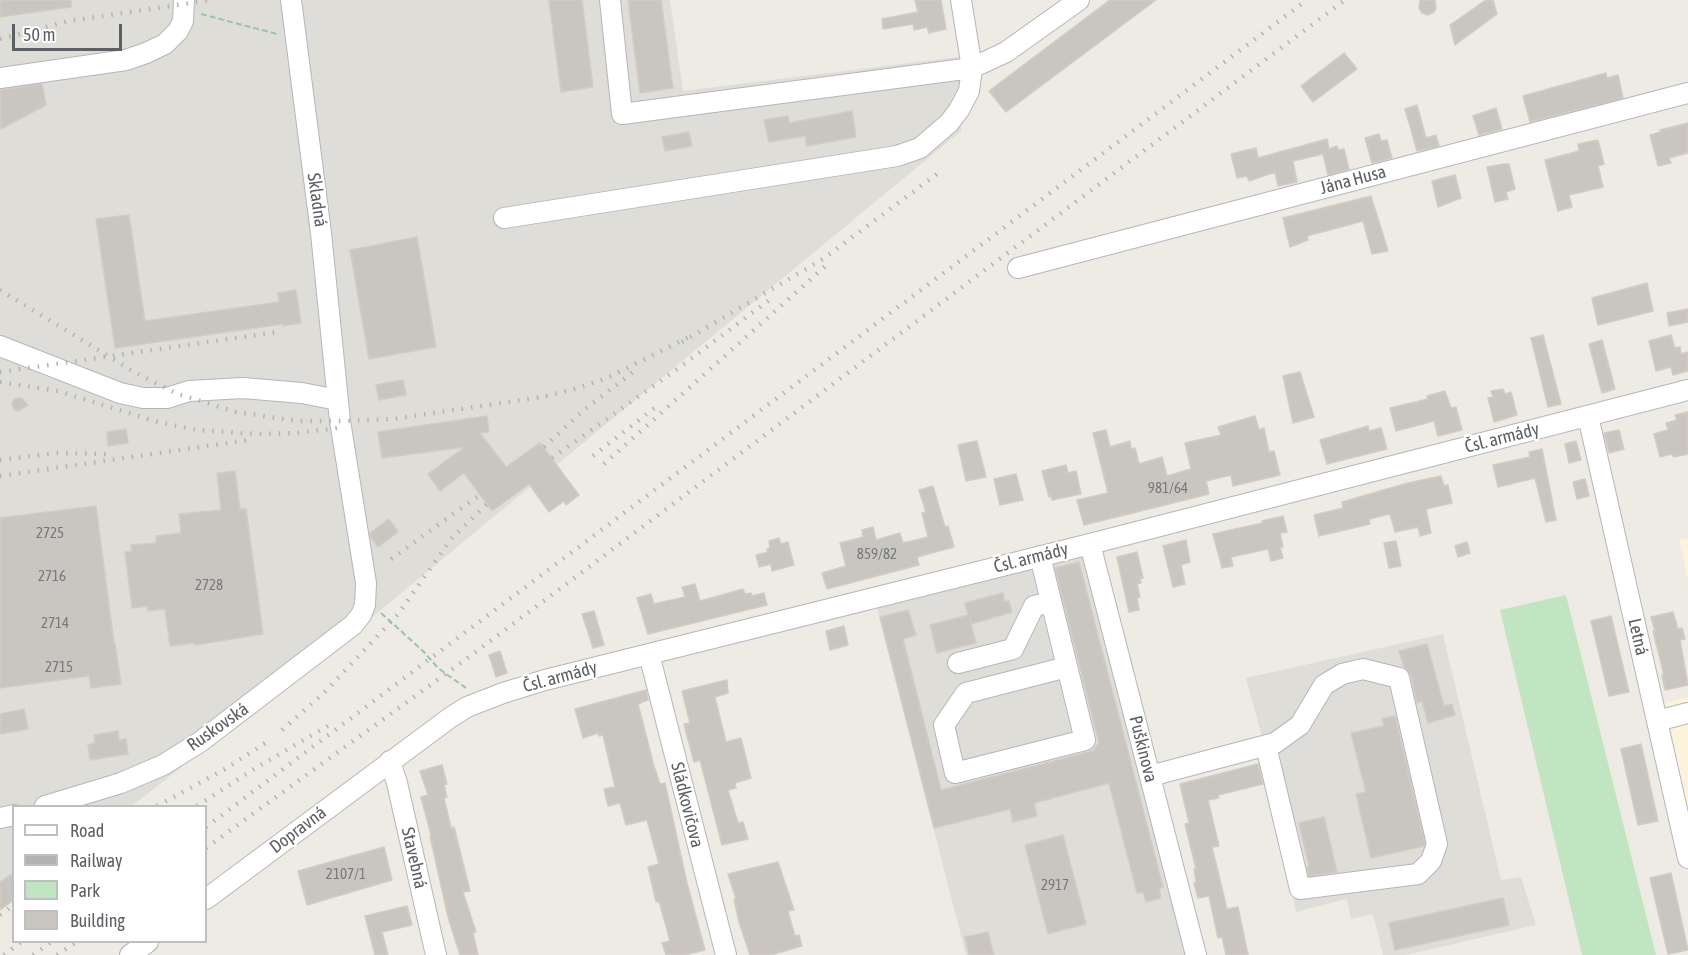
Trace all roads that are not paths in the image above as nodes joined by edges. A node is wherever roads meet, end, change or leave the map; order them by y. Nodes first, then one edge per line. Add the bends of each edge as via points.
1 (291, 0) edge
2 (610, 0) edge
3 (960, 0) edge
4 (1079, 0) edge
5 (184, 5) edge
6 (972, 68) junction
7 (0, 78) edge
8 (1688, 93) edge
9 (504, 218) dead end
10 (1018, 268) dead end
11 (0, 346) edge
12 (1688, 390) edge
13 (338, 400) junction
14 (1588, 416) junction
15 (1090, 544) junction
16 (1040, 556) junction
17 (1051, 602) junction
18 (365, 605) joint
19 (649, 654) junction
20 (958, 663) dead end
21 (1067, 667) junction
22 (1688, 713) edge
23 (1657, 721) junction
24 (1266, 746) junction
25 (390, 761) junction
26 (1150, 776) junction
27 (51, 805) edge
28 (1688, 858) edge
29 (207, 898) edge
30 (147, 943) edge
31 (130, 955) edge
32 (436, 955) edge
33 (726, 955) edge
34 (1196, 955) edge

1 - 13 street, Skladná
2 - 6 street via 622,114
3 - 6 street
4 - 6 street via 1006,52
5 - 7 street via 178,31 165,44 146,53 126,60
6 - 9 street via 969,91 949,123 920,148 897,156
8 - 10 street, Jána Husa
11 - 13 street via 120,393 143,398 243,388
12 - 14 street, Čsl. armády
13 - 18 street, Skladná via 366,583
14 - 15 street, Čsl. armády
14 - 23 street, Letná
15 - 16 street, Čsl. armády
15 - 26 street, Puškinova
16 - 17 street
16 - 19 street, Čsl. armády
17 - 20 street via 1034,606 1013,649
17 - 21 street
18 - 27 street, Ruskovská via 353,625 200,742 163,765 121,783
19 - 25 street, Čsl. armády via 545,680 467,707
19 - 33 street, Sládkovičova
21 - 21 street via 1085,740 956,773 944,725 966,693
22 - 23 street
23 - 28 street, Letná
24 - 24 street via 1300,724 1324,685 1342,674 1363,669 1399,678 1437,844 1431,861 1418,873 1300,889
24 - 26 street
25 - 29 street, Dopravná
25 - 32 street, Stavebná
26 - 34 street, Puškinova
30 - 31 street

